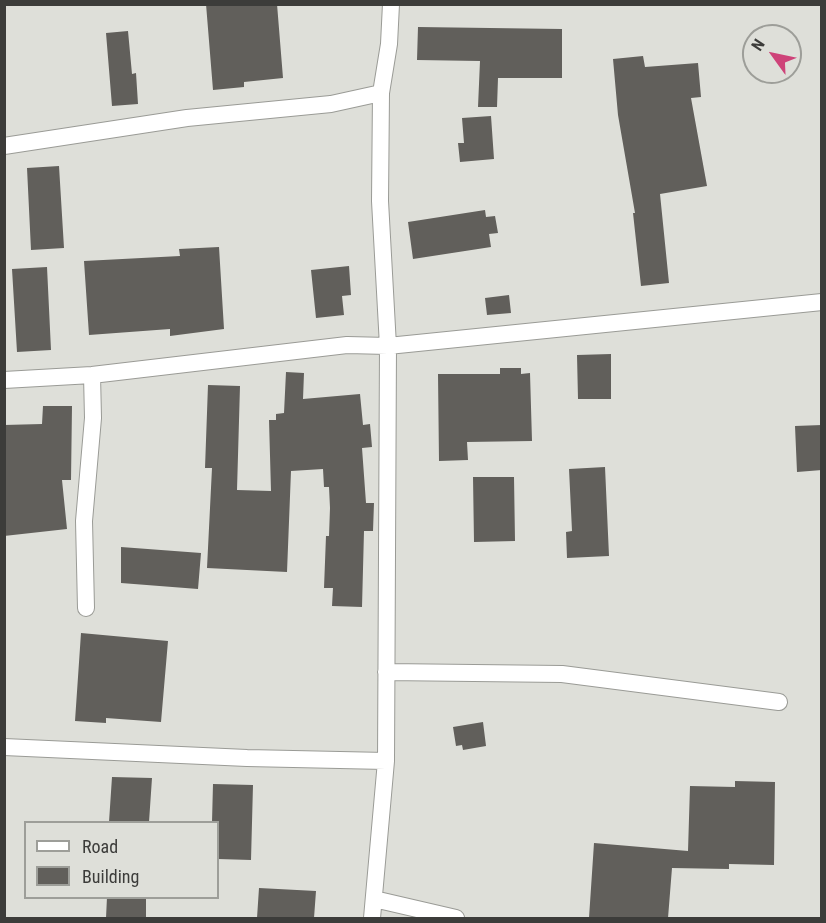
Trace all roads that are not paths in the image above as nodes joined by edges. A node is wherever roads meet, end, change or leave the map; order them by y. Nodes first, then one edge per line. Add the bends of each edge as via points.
1 (391, 4) edge
2 (381, 93) junction
3 (4, 146) edge
4 (822, 303) edge
5 (388, 346) junction
6 (93, 375) junction
7 (4, 380) edge
8 (86, 608) dead end
9 (386, 672) junction
10 (779, 702) dead end
11 (4, 747) edge
12 (386, 761) junction
13 (374, 899) junction
14 (372, 918) edge
15 (456, 918) edge

1 - 2 street
2 - 3 street via 331,104 187,118
2 - 5 street via 380,201
4 - 5 street
5 - 6 street via 336,346
5 - 9 street
6 - 7 street
6 - 8 street via 84,521
9 - 10 street via 562,674
9 - 12 street
11 - 12 street
12 - 13 street
13 - 14 street
13 - 15 street

